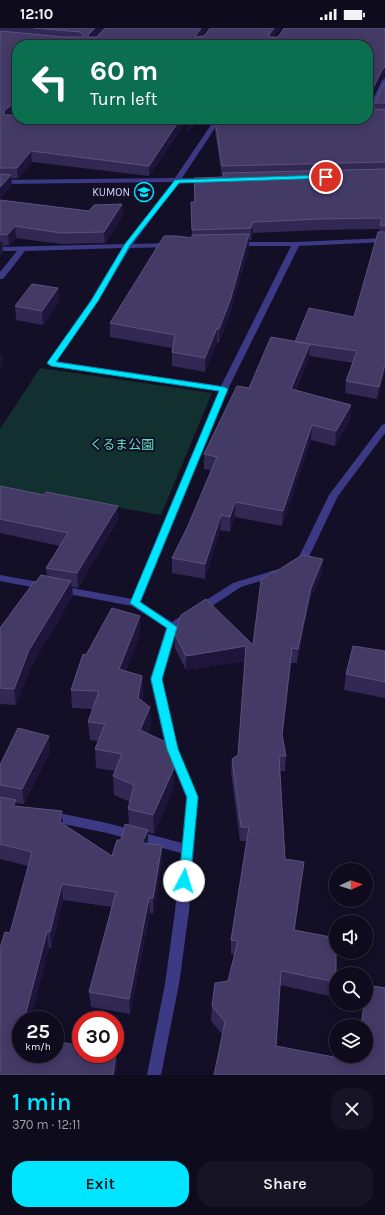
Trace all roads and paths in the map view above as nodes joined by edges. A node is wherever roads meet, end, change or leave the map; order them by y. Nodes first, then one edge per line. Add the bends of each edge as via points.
1 (385, 80) edge
2 (373, 110) edge
3 (217, 124) edge
4 (215, 180) edge
5 (177, 181) junction
6 (0, 182) edge
7 (385, 240) edge
8 (181, 244) edge
9 (227, 244) edge
10 (296, 244) junction
11 (128, 245) junction
12 (0, 248) edge
13 (23, 248) junction
14 (0, 277) edge
15 (224, 389) junction
16 (385, 427) edge
17 (0, 578) edge
18 (135, 603) junction
19 (172, 627) junction
20 (38, 814) edge
21 (187, 850) junction
22 (154, 1075) edge

1 - 2 street
3 - 5 street
4 - 5 street
5 - 6 street
5 - 11 street
7 - 10 street
8 - 11 street
9 - 10 street
10 - 15 street
11 - 13 street
11 - 15 street via 94,301 51,363
12 - 13 street
13 - 14 street
15 - 18 street
16 - 19 street via 334,495 300,565 238,586
17 - 18 street
18 - 19 street
19 - 21 street via 156,679 172,749 192,797
20 - 21 street via 107,828
21 - 22 street via 172,984

